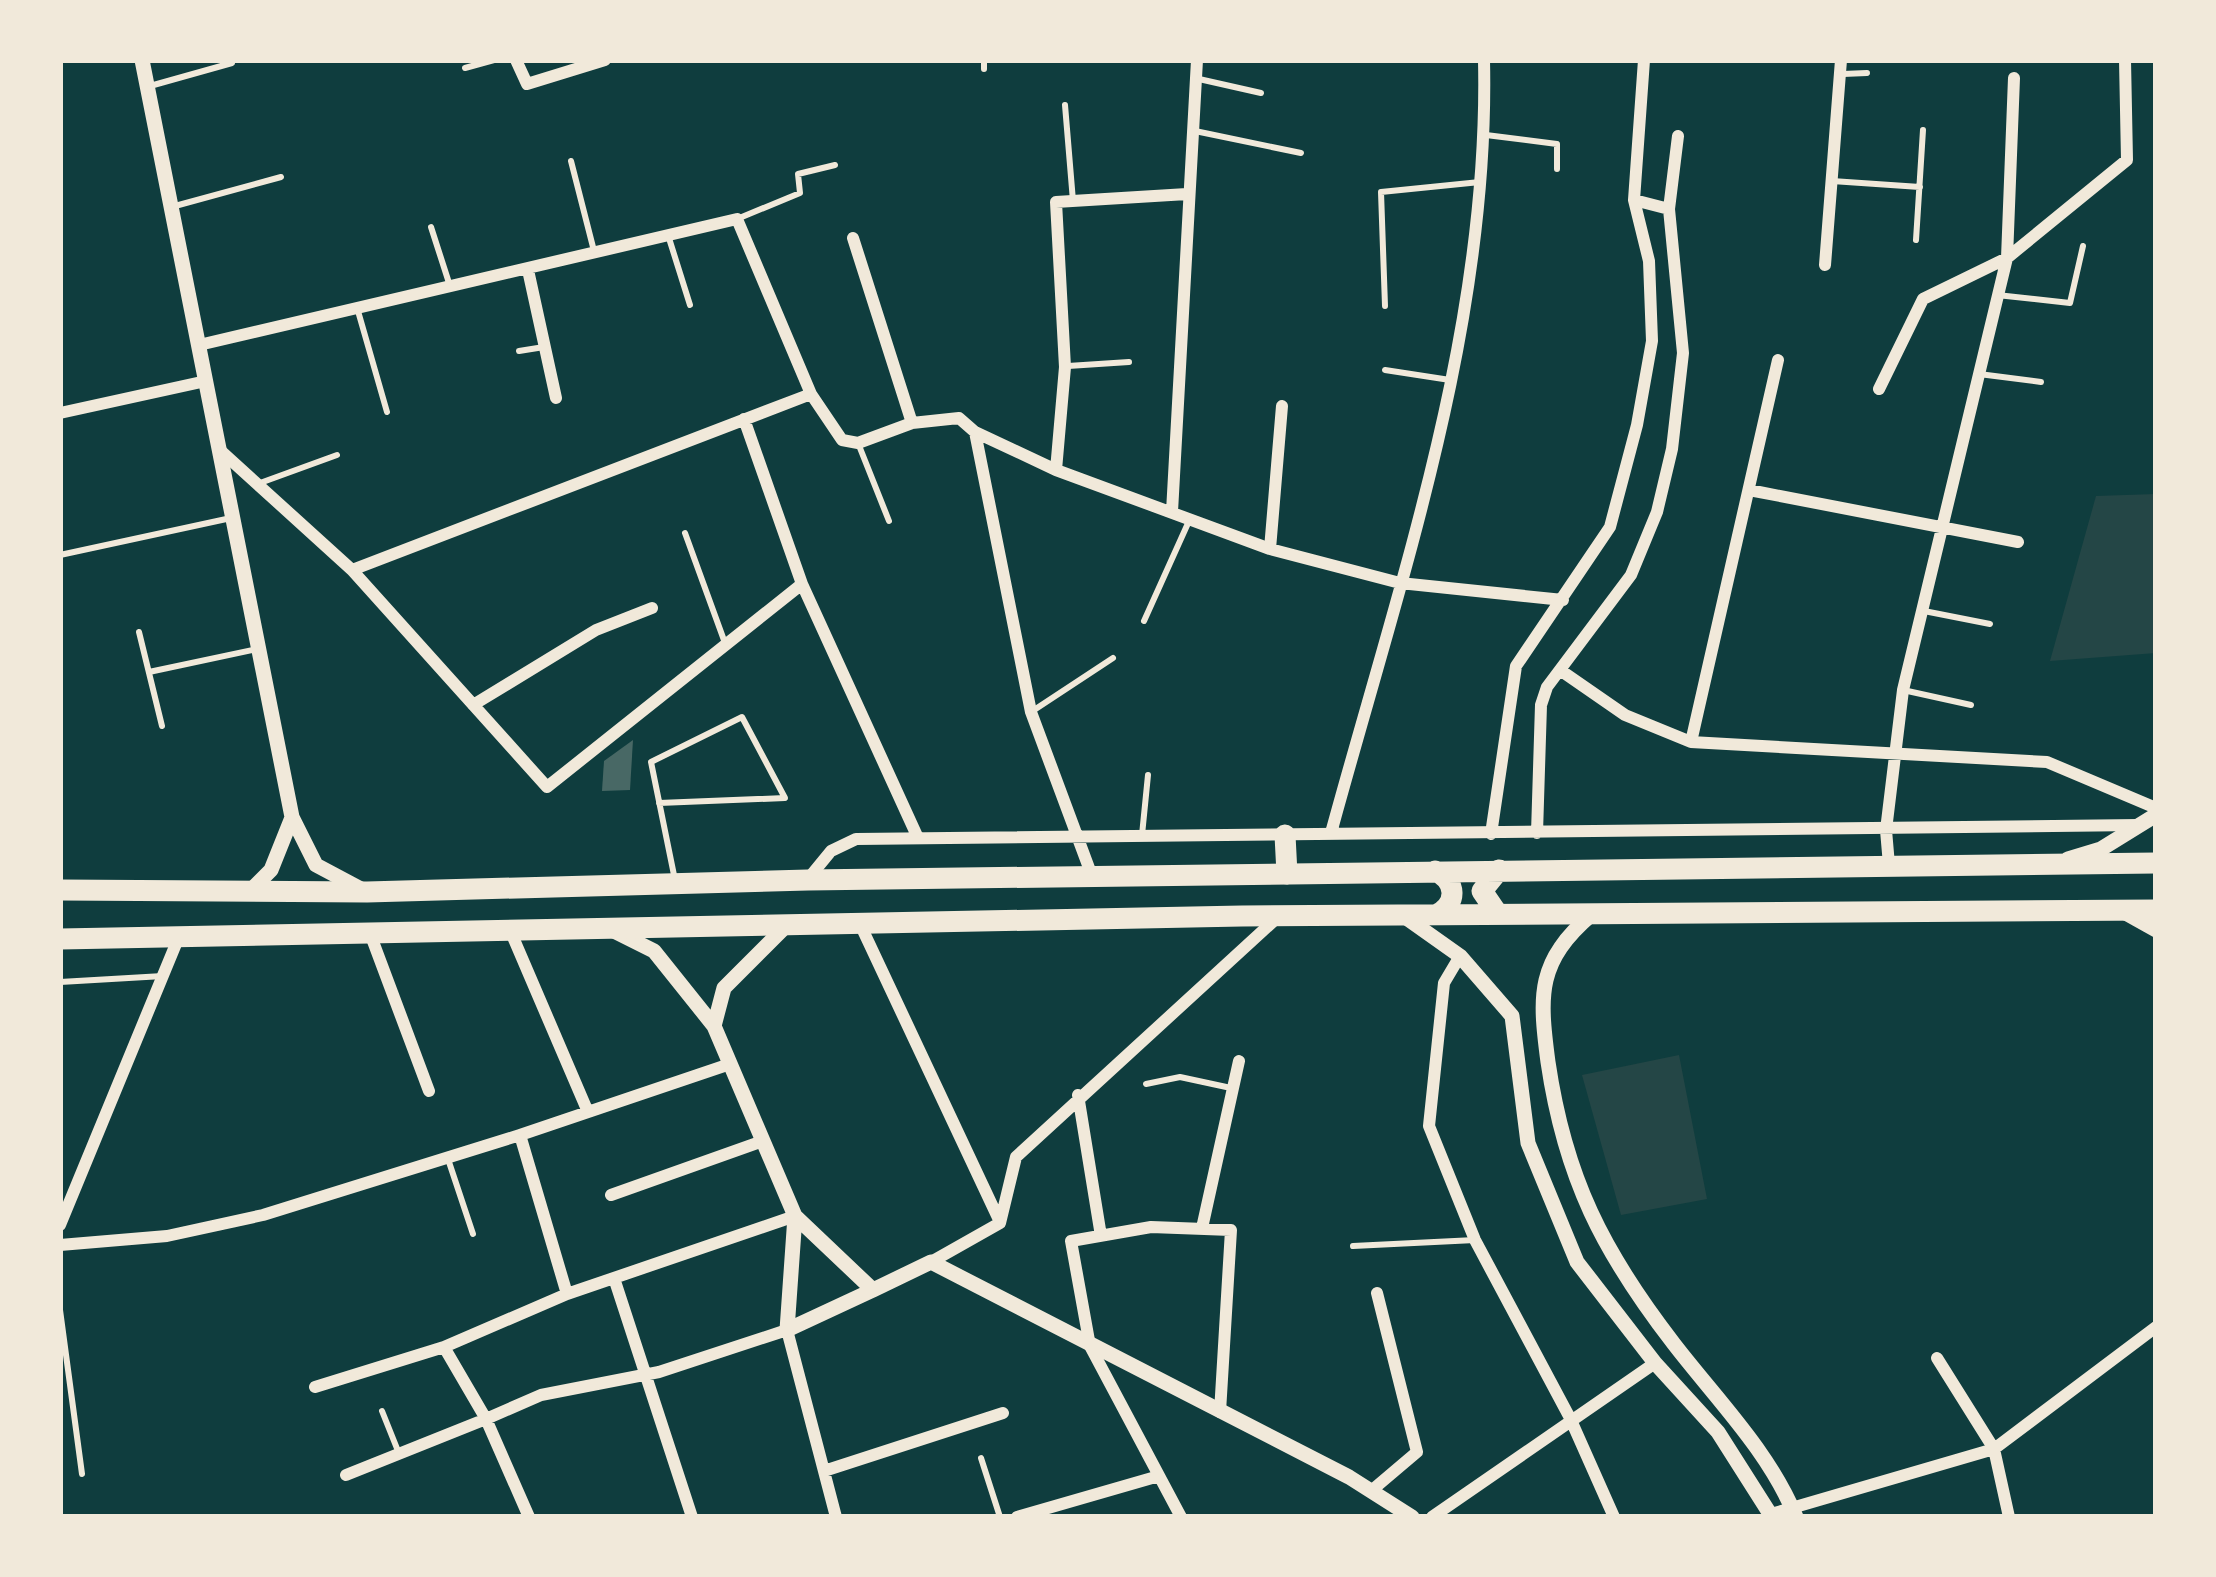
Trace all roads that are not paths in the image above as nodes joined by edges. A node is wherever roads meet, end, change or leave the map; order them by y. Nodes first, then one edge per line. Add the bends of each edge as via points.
1 (142, 60) edge
2 (494, 60) edge
3 (516, 60) edge
4 (605, 60) edge
5 (1197, 60) edge
6 (1484, 60) edge
7 (1644, 60) edge
8 (2125, 60) edge
9 (232, 63) edge
10 (1840, 67) edge
11 (465, 68) dead end
12 (1867, 73) dead end
13 (1196, 78) junction
14 (2014, 79) dead end
15 (147, 86) junction
16 (1261, 93) dead end
17 (1065, 105) dead end
18 (1923, 130) dead end
19 (1191, 131) junction
20 (1486, 135) junction
21 (1678, 136) dead end
22 (1301, 152) dead end
23 (571, 161) dead end
24 (835, 165) dead end
25 (1557, 169) dead end
26 (281, 177) dead end
27 (1832, 181) junction
28 (1484, 182) junction
29 (1920, 187) junction
30 (1187, 194) junction
31 (1634, 200) junction
32 (1073, 201) junction
33 (172, 207) junction
34 (1669, 208) junction
35 (737, 219) junction
36 (431, 227) dead end
37 (668, 235) junction
38 (853, 238) dead end
39 (1916, 240) dead end
40 (2083, 245) dead end
41 (594, 253) junction
42 (2007, 258) junction
43 (1825, 265) dead end
44 (528, 270) junction
45 (451, 288) junction
46 (1994, 295) junction
47 (690, 305) dead end
48 (1385, 306) dead end
49 (358, 310) junction
50 (199, 345) junction
51 (544, 347) junction
52 (519, 351) dead end
53 (1778, 360) dead end
54 (1129, 362) dead end
55 (1065, 367) junction
56 (1385, 370) dead end
57 (1976, 374) junction
58 (1450, 380) junction
59 (206, 381) junction
60 (2041, 382) dead end
61 (1880, 388) dead end
62 (811, 394) junction
63 (556, 398) dead end
64 (1282, 406) dead end
65 (387, 412) dead end
66 (60, 413) edge
67 (744, 419) junction
68 (912, 423) junction
69 (975, 432) junction
70 (858, 443) junction
71 (221, 452) junction
72 (338, 455) dead end
73 (1056, 470) junction
74 (256, 484) junction
75 (1749, 490) junction
76 (1172, 512) junction
77 (234, 517) junction
78 (889, 521) dead end
79 (1189, 521) junction
80 (1941, 526) junction
81 (686, 533) dead end
82 (2018, 542) dead end
83 (1270, 549) junction
84 (60, 555) edge
85 (352, 570) junction
86 (1400, 583) junction
87 (802, 584) junction
88 (1563, 600) junction
89 (652, 608) dead end
90 (1920, 610) junction
91 (1144, 621) dead end
92 (1990, 624) dead end
93 (139, 632) dead end
94 (725, 643) junction
95 (260, 648) junction
96 (1113, 658) dead end
97 (1560, 670) junction
98 (149, 672) junction
99 (1904, 690) junction
100 (473, 705) junction
101 (1971, 705) dead end
102 (1031, 712) junction
103 (162, 725) dead end
104 (1691, 742) junction
105 (1893, 757) junction
106 (1148, 775) dead end
107 (659, 803) junction
108 (2151, 816) edge
109 (292, 817) junction
110 (1886, 830) junction
111 (1331, 833) junction
112 (1537, 833) junction
113 (1491, 834) junction
114 (1285, 835) junction
115 (918, 838) junction
116 (1141, 838) junction
117 (1077, 840) junction
118 (2058, 862) junction
119 (2156, 862) edge
120 (1888, 866) junction
121 (1499, 870) junction
122 (1435, 871) junction
123 (1287, 874) junction
124 (1092, 876) junction
125 (808, 880) junction
126 (676, 886) junction
127 (60, 890) edge
128 (250, 891) junction
129 (367, 892) junction
130 (2119, 910) junction
131 (2156, 910) edge
132 (1497, 913) junction
133 (1593, 914) junction
134 (1403, 915) junction
135 (1436, 915) junction
136 (1279, 916) junction
137 (860, 924) junction
138 (787, 925) junction
139 (604, 926) junction
140 (510, 930) junction
141 (2156, 930) edge
142 (371, 935) junction
143 (60, 939) edge
144 (178, 939) junction
145 (1460, 956) junction
146 (163, 976) junction
147 (60, 982) edge
148 (714, 1027) junction
149 (1240, 1061) dead end
150 (730, 1064) junction
151 (1146, 1084) dead end
152 (1233, 1089) junction
153 (429, 1091) dead end
154 (1078, 1095) junction
155 (588, 1112) junction
156 (520, 1135) junction
157 (763, 1141) junction
158 (448, 1159) junction
159 (611, 1195) dead end
160 (795, 1216) junction
161 (1000, 1223) junction
162 (60, 1225) edge
163 (1202, 1228) junction
164 (473, 1234) dead end
165 (1100, 1236) junction
166 (1474, 1240) junction
167 (60, 1246) edge
168 (1353, 1246) dead end
169 (932, 1262) junction
170 (614, 1278) junction
171 (873, 1290) junction
172 (1377, 1292) dead end
173 (567, 1294) junction
174 (60, 1310) edge
175 (2156, 1327) edge
176 (787, 1330) junction
177 (1090, 1346) junction
178 (444, 1347) junction
179 (1937, 1358) dead end
180 (1655, 1364) junction
181 (648, 1374) junction
182 (315, 1387) dead end
183 (382, 1411) dead end
184 (1220, 1412) junction
185 (1003, 1413) dead end
186 (1570, 1418) junction
187 (487, 1419) junction
188 (1994, 1450) junction
189 (399, 1454) junction
190 (981, 1458) dead end
191 (824, 1471) junction
192 (82, 1474) dead end
193 (346, 1475) dead end
194 (1159, 1476) junction
195 (1371, 1491) junction
196 (1794, 1513) edge
197 (1771, 1516) edge
198 (529, 1517) edge
199 (692, 1517) edge
200 (836, 1517) edge
201 (1000, 1517) edge
202 (1017, 1517) edge
203 (1180, 1517) edge
204 (1412, 1517) edge
205 (1432, 1517) edge
206 (1614, 1517) edge
207 (2009, 1517) edge

1 - 15 street
2 - 11 lane
3 - 4 street via 527,84
5 - 13 street
6 - 20 street
7 - 31 street
8 - 42 street via 2127,160
9 - 15 lane
10 - 12 lane
10 - 27 street
13 - 16 lane
13 - 19 street
14 - 42 street
15 - 33 street
17 - 32 lane
18 - 29 lane
19 - 22 lane
19 - 30 street
20 - 25 lane via 1557,144
20 - 28 street
21 - 34 street
23 - 41 lane
24 - 35 lane via 798,174 800,193
26 - 33 lane
27 - 29 lane
27 - 43 street
28 - 48 lane via 1381,192
28 - 58 street
29 - 39 lane
30 - 32 street
30 - 76 street
31 - 34 street
31 - 88 street via 1649,261 1652,341 1610,526
32 - 55 street via 1057,202
33 - 50 street
34 - 97 street via 1683,353 1672,449 1631,575
35 - 37 street
35 - 62 street
36 - 45 lane
37 - 41 street
37 - 47 lane
38 - 68 street
40 - 46 lane via 2070,303
41 - 44 street
42 - 46 street
42 - 61 street via 1923,299
44 - 45 street
44 - 51 street
45 - 49 street
46 - 57 street
49 - 50 street
49 - 65 lane
50 - 59 street
51 - 52 lane
51 - 63 street
53 - 75 street
54 - 55 lane
55 - 73 street
56 - 58 lane
57 - 60 lane
57 - 80 street
58 - 86 street via 1434,476
59 - 66 street
59 - 71 street
62 - 67 street
62 - 70 street via 842,440
64 - 83 street
67 - 85 street
67 - 87 street
68 - 69 street via 959,418
68 - 70 street
69 - 73 street
69 - 102 street
70 - 78 lane
71 - 74 street
71 - 77 street
72 - 74 lane
73 - 76 street
74 - 85 street
75 - 80 street
75 - 104 street
76 - 79 street
77 - 84 lane
77 - 95 street
79 - 83 street
79 - 91 lane
80 - 82 street
80 - 90 street
81 - 94 lane
83 - 86 street
85 - 100 street
86 - 88 street
86 - 111 street
87 - 94 street
87 - 115 street
88 - 113 street via 1516,666
89 - 100 street via 596,629
90 - 92 lane
90 - 99 street
93 - 98 lane
94 - 100 street via 547,787
95 - 98 lane
95 - 109 street
96 - 102 lane
97 - 104 street via 1625,715
97 - 112 street via 1541,705
98 - 103 lane
99 - 101 lane
99 - 105 street
102 - 117 street
104 - 105 street
105 - 108 street via 2048,762
105 - 110 street
106 - 116 lane
107 - 107 lane via 701,801 785,798 742,717 651,762
107 - 126 lane
108 - 110 street
108 - 118 street via 2101,848
109 - 128 street via 271,870
109 - 129 street via 316,866
110 - 112 street
110 - 120 street
111 - 113 street
111 - 114 street
112 - 113 street
114 - 116 street
114 - 123 main road
115 - 117 street
115 - 125 street via 856,839 831,851
116 - 117 street
117 - 124 street
118 - 119 main road
118 - 120 main road
120 - 121 main road
121 - 122 main road
121 - 132 main road via 1482,891
122 - 123 main road
122 - 135 main road via 1453,892
123 - 124 main road
124 - 125 main road
125 - 126 main road
126 - 129 main road
127 - 128 main road
128 - 129 main road
130 - 131 main road
130 - 133 main road
130 - 141 street
132 - 133 main road
132 - 135 main road
133 - 196 street via 1564,939 1545,973 1541,1012 1558,1133 1604,1247 1738,1418
134 - 135 main road
134 - 136 main road
134 - 145 street
136 - 137 main road
136 - 154 street
137 - 138 main road
137 - 161 street
138 - 139 main road
138 - 148 street via 724,988
139 - 140 main road
139 - 148 street via 654,951
140 - 142 main road
140 - 155 street
142 - 144 main road
142 - 153 street
143 - 144 main road
144 - 146 street
145 - 166 street via 1444,983 1429,1126
145 - 180 street via 1512,1016 1528,1143 1577,1262
146 - 147 lane
146 - 162 street
148 - 150 street
149 - 152 street
150 - 155 street
150 - 157 street
151 - 152 lane via 1180,1077
152 - 163 street
154 - 161 street via 1016,1157
154 - 165 street
155 - 156 street
156 - 158 street
156 - 173 street
157 - 159 street
157 - 160 street
158 - 164 lane
158 - 167 street via 205,1228
160 - 170 street
160 - 171 street
160 - 176 street
161 - 169 street
163 - 165 street
163 - 184 street via 1231,1230
165 - 177 street via 1071,1241
166 - 168 lane
166 - 186 street
169 - 171 street
169 - 177 street
170 - 173 street
170 - 181 street
171 - 176 street
172 - 195 street via 1417,1452
173 - 178 street
174 - 192 lane
175 - 188 street
176 - 181 street
176 - 191 street
177 - 184 street
177 - 194 street
178 - 182 street
178 - 187 street
179 - 188 street
180 - 186 street
180 - 197 street via 1718,1432
181 - 187 street via 542,1395
181 - 199 street
183 - 189 lane
184 - 195 street
185 - 191 street
186 - 205 street
186 - 206 street
187 - 189 street
187 - 198 street
188 - 196 street
188 - 207 street
189 - 193 street
190 - 201 lane
191 - 200 street
194 - 202 street
194 - 203 street
195 - 204 street
196 - 197 street

